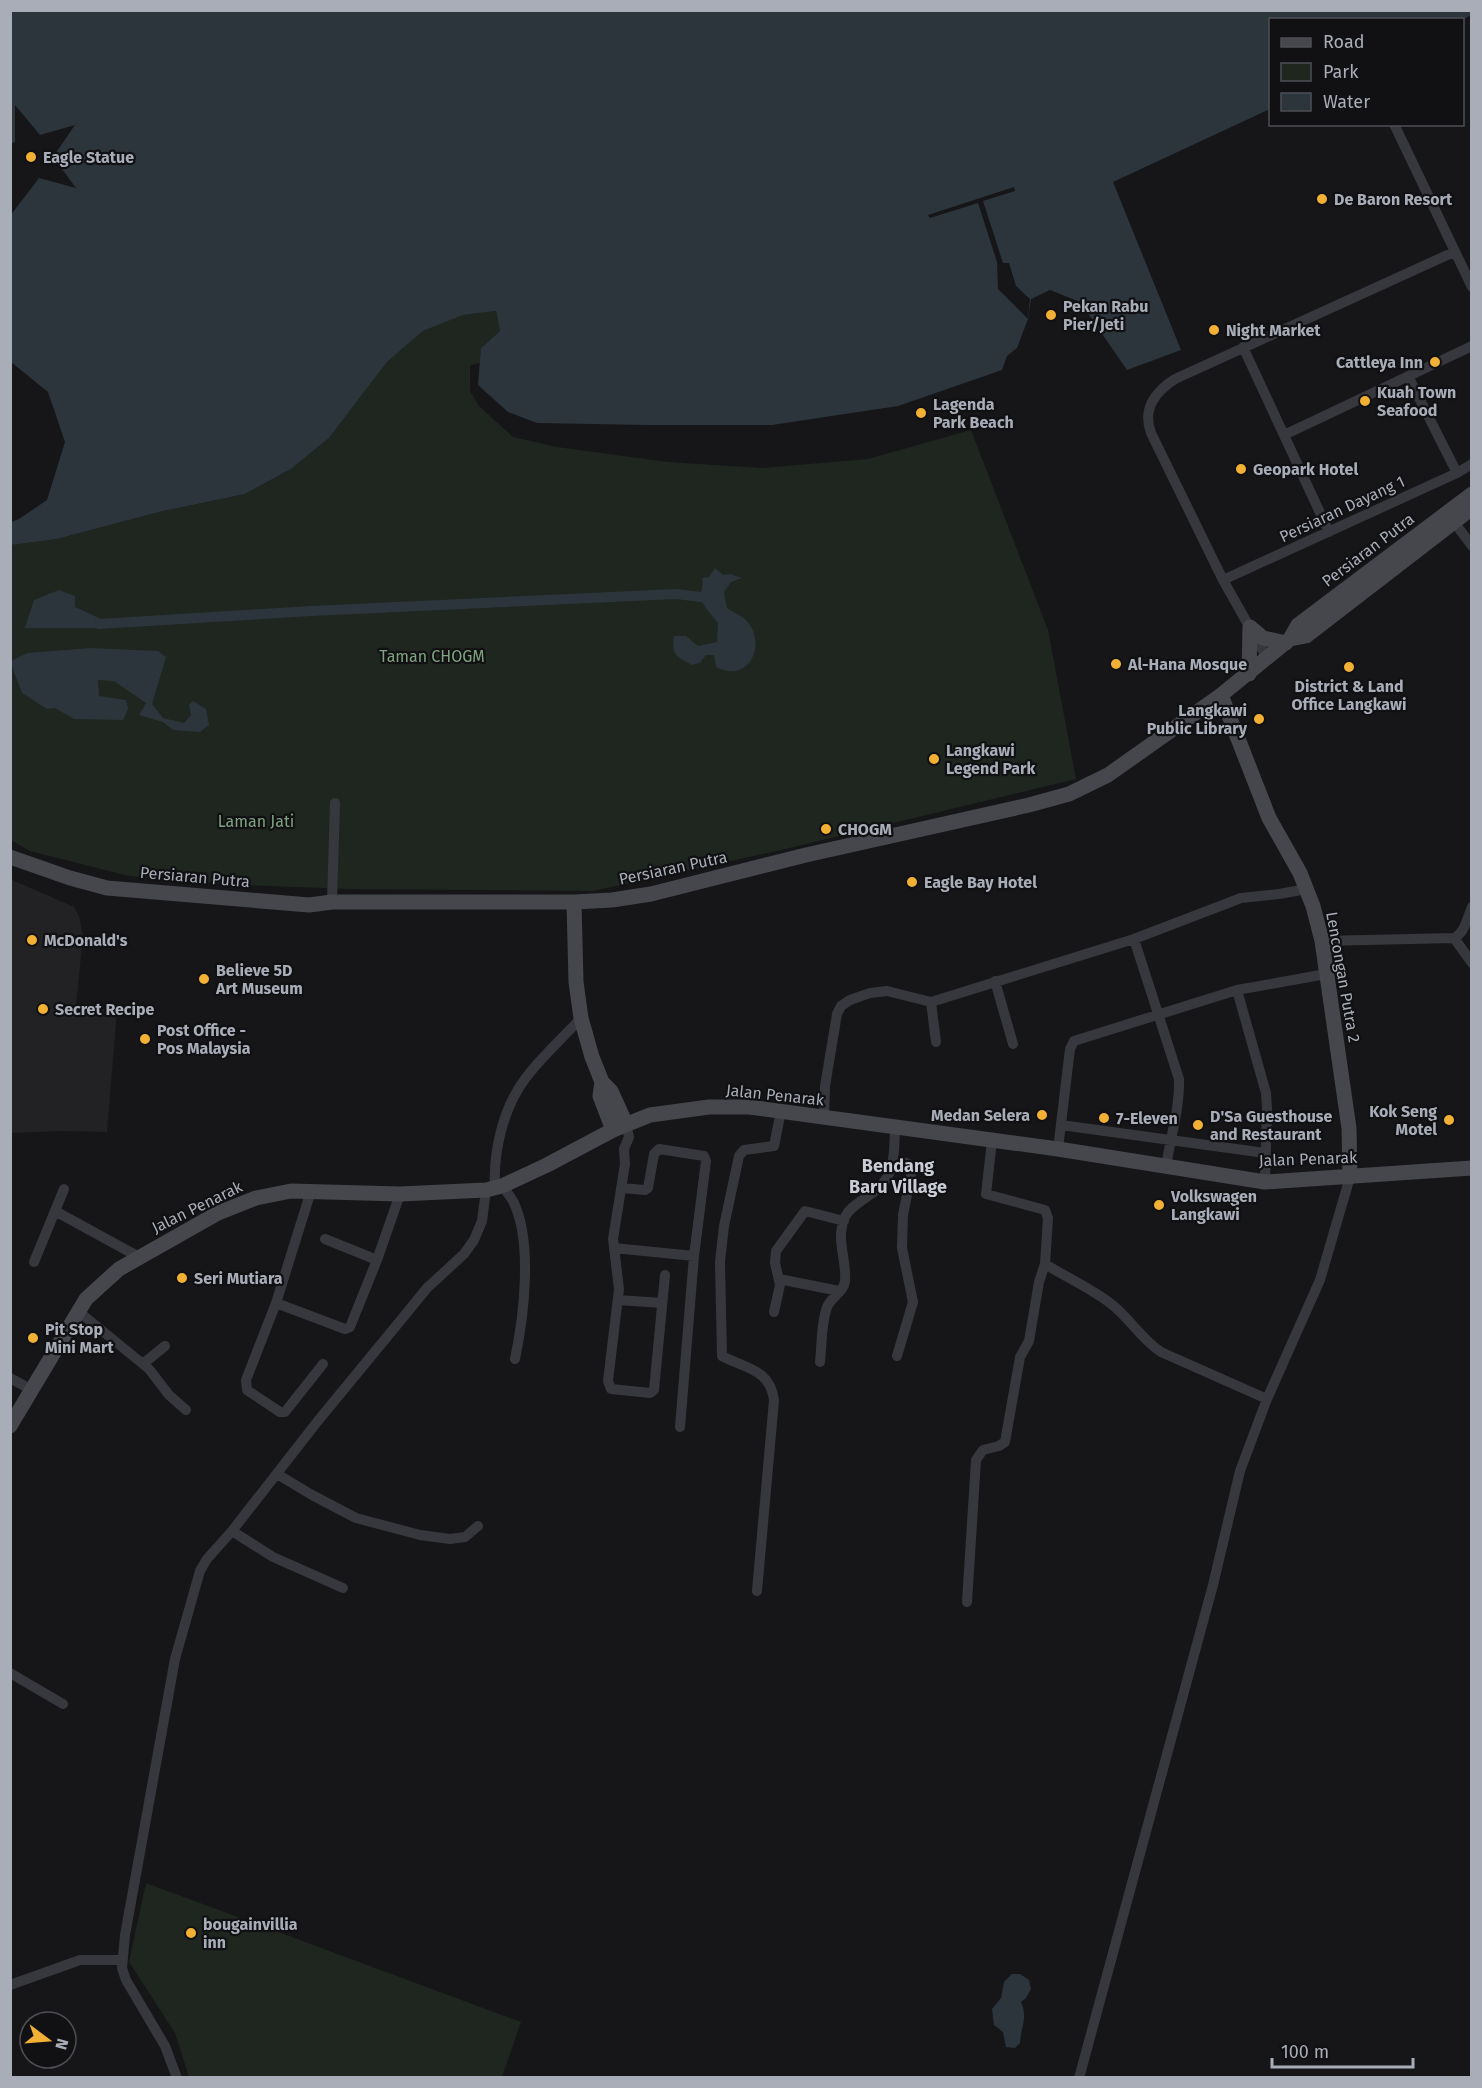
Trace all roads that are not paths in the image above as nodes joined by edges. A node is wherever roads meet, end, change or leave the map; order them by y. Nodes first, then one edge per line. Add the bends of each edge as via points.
1 (1395, 126) edge
2 (1454, 252) junction
3 (1472, 287) edge
4 (1472, 346) edge
5 (1243, 347) junction
6 (1408, 376) junction
7 (1284, 435) junction
8 (1472, 464) edge
9 (1457, 473) junction
10 (1472, 494) edge
11 (1472, 508) edge
12 (1454, 522) junction
13 (1329, 532) junction
14 (1472, 546) edge
15 (1223, 580) junction
16 (1250, 627) junction
17 (1288, 641) junction
18 (1267, 658) junction
19 (1249, 674) junction
20 (1221, 695) junction
21 (335, 803) dead end
22 (10, 857) edge
23 (1307, 889) junction
24 (332, 902) junction
25 (574, 902) junction
26 (1472, 907) edge
27 (1454, 938) junction
28 (1134, 939) junction
29 (1322, 941) junction
30 (1472, 963) edge
31 (1326, 974) junction
32 (995, 981) junction
33 (1237, 990) junction
34 (932, 1002) junction
35 (1159, 1015) junction
36 (581, 1018) junction
37 (936, 1042) dead end
38 (1013, 1044) dead end
39 (609, 1102) junction
40 (781, 1111) junction
41 (650, 1115) junction
42 (824, 1118) junction
43 (1061, 1125) junction
44 (620, 1127) junction
45 (895, 1128) junction
46 (1170, 1140) junction
47 (591, 1141) junction
48 (992, 1141) junction
49 (1058, 1149) junction
50 (1265, 1153) junction
51 (894, 1160) junction
52 (1166, 1167) junction
53 (1472, 1168) edge
54 (1350, 1177) junction
55 (1264, 1182) junction
56 (494, 1188) junction
57 (621, 1188) junction
58 (64, 1189) dead end
59 (311, 1191) junction
60 (400, 1194) junction
61 (55, 1211) junction
62 (844, 1221) junction
63 (325, 1239) dead end
64 (614, 1248) junction
65 (694, 1256) junction
66 (140, 1257) junction
67 (377, 1260) junction
68 (34, 1262) dead end
69 (1045, 1264) junction
70 (665, 1275) dead end
71 (779, 1280) junction
72 (839, 1291) junction
73 (618, 1300) junction
74 (276, 1303) junction
75 (662, 1303) junction
76 (78, 1311) junction
77 (774, 1312) dead end
78 (165, 1346) dead end
79 (897, 1356) dead end
80 (515, 1359) dead end
81 (820, 1362) dead end
82 (144, 1363) junction
83 (322, 1364) dead end
84 (11, 1380) edge
85 (32, 1390) junction
86 (1267, 1399) junction
87 (186, 1410) dead end
88 (10, 1426) edge
89 (680, 1427) dead end
90 (277, 1474) junction
91 (478, 1526) dead end
92 (232, 1531) junction
93 (343, 1588) dead end
94 (757, 1591) dead end
95 (967, 1602) dead end
96 (10, 1672) edge
97 (63, 1704) dead end
98 (122, 1960) junction
99 (10, 1985) edge
100 (177, 2078) edge
101 (1079, 2078) edge

1 - 2 street
2 - 3 street
2 - 5 street
4 - 6 street
5 - 7 street
5 - 15 street via 1175,379 1159,392 1150,406 1148,425
6 - 7 street
6 - 9 street
7 - 13 street
8 - 9 street, Persiaran Dayang 1
9 - 13 street, Persiaran Dayang 1
10 - 17 main road, Persiaran Putra via 1298,625
11 - 12 main road, Persiaran Putra
12 - 14 street
12 - 17 main road, Persiaran Putra via 1306,636
13 - 15 street, Persiaran Dayang 1
15 - 16 street
16 - 17 main road via 1263,638
16 - 18 street
16 - 19 main road
17 - 18 main road, Persiaran Putra
18 - 19 main road, Persiaran Putra
19 - 20 main road, Persiaran Putra
20 - 23 main road, Lencongan Putra 2 via 1269,818
20 - 25 main road, Persiaran Putra via 1108,775 1069,794 651,894
21 - 24 street
22 - 24 main road, Persiaran Putra via 107,888 309,905
23 - 28 street via 1241,898
23 - 29 main road, Lencongan Putra 2
24 - 25 main road, Persiaran Putra
25 - 36 main road
26 - 27 street via 1462,931
27 - 29 street
27 - 30 street
28 - 32 street
28 - 35 street
29 - 31 main road, Lencongan Putra 2
31 - 33 street
31 - 54 main road, Lencongan Putra 2 via 1349,1128
32 - 34 street
32 - 38 street
33 - 35 street
33 - 50 street via 1266,1093
34 - 37 street
34 - 42 street via 887,991 870,993 841,1006 825,1086
35 - 43 street via 1074,1041
35 - 46 street via 1179,1079
36 - 39 main road via 602,1082 611,1091
36 - 56 street via 525,1078 515,1095 498,1145
39 - 41 main road
39 - 44 main road
39 - 47 main road
40 - 41 main road, Jalan Penarak via 728,1106
40 - 42 main road, Jalan Penarak
40 - 94 street via 774,1146 744,1150 739,1156 720,1262 722,1356 759,1373 773,1388
41 - 44 main road, Jalan Penarak
42 - 45 main road, Jalan Penarak
43 - 46 street
43 - 49 street
44 - 47 main road, Jalan Penarak
44 - 57 street via 617,1140 624,1149 626,1164
45 - 48 main road, Jalan Penarak
45 - 51 street
46 - 50 street
46 - 52 street
47 - 56 main road, Jalan Penarak
48 - 49 main road, Jalan Penarak
48 - 69 street via 986,1194 1045,1210
49 - 52 main road, Jalan Penarak
50 - 55 street
51 - 62 street via 884,1185 852,1208
51 - 79 street via 907,1163 912,1170 903,1215 902,1248 913,1302
52 - 55 main road, Jalan Penarak
53 - 54 main road, Jalan Penarak
54 - 55 main road, Jalan Penarak
54 - 86 street via 1320,1280
56 - 60 main road, Jalan Penarak
56 - 80 street via 513,1200 524,1243 524,1293
56 - 90 street via 474,1240 464,1254 427,1288
57 - 64 street
57 - 65 street via 648,1188 654,1155 659,1149 704,1156
58 - 61 street
59 - 60 main road, Jalan Penarak
59 - 66 main road, Jalan Penarak via 256,1198 190,1227
59 - 74 street
60 - 67 street
61 - 66 street
61 - 68 street
62 - 71 street via 805,1211 776,1251
62 - 72 street via 840,1237 845,1279
63 - 67 street
64 - 65 street
64 - 73 street
65 - 89 street
66 - 76 main road, Jalan Penarak via 119,1269
67 - 74 street via 348,1329
69 - 86 street via 1110,1303 1161,1352
69 - 95 street via 1029,1341 1020,1357 1005,1442 983,1450 976,1460
70 - 75 street
71 - 72 street
71 - 77 street
72 - 81 street via 825,1314
73 - 75 street
73 - 75 street via 608,1381 611,1389 622,1391 650,1392 656,1387
74 - 83 street via 246,1380 247,1390 285,1412
76 - 82 street
76 - 85 main road, Jalan Penarak
78 - 82 street
82 - 87 street
84 - 85 street
85 - 88 main road, Jalan Penarak
86 - 101 street via 1240,1471 1213,1585
90 - 91 street via 356,1518 420,1535 465,1537
90 - 92 street
92 - 93 street via 273,1557
92 - 98 street via 200,1571 175,1659
96 - 97 street
98 - 99 street via 80,1960
98 - 100 street via 126,1980 165,2046

